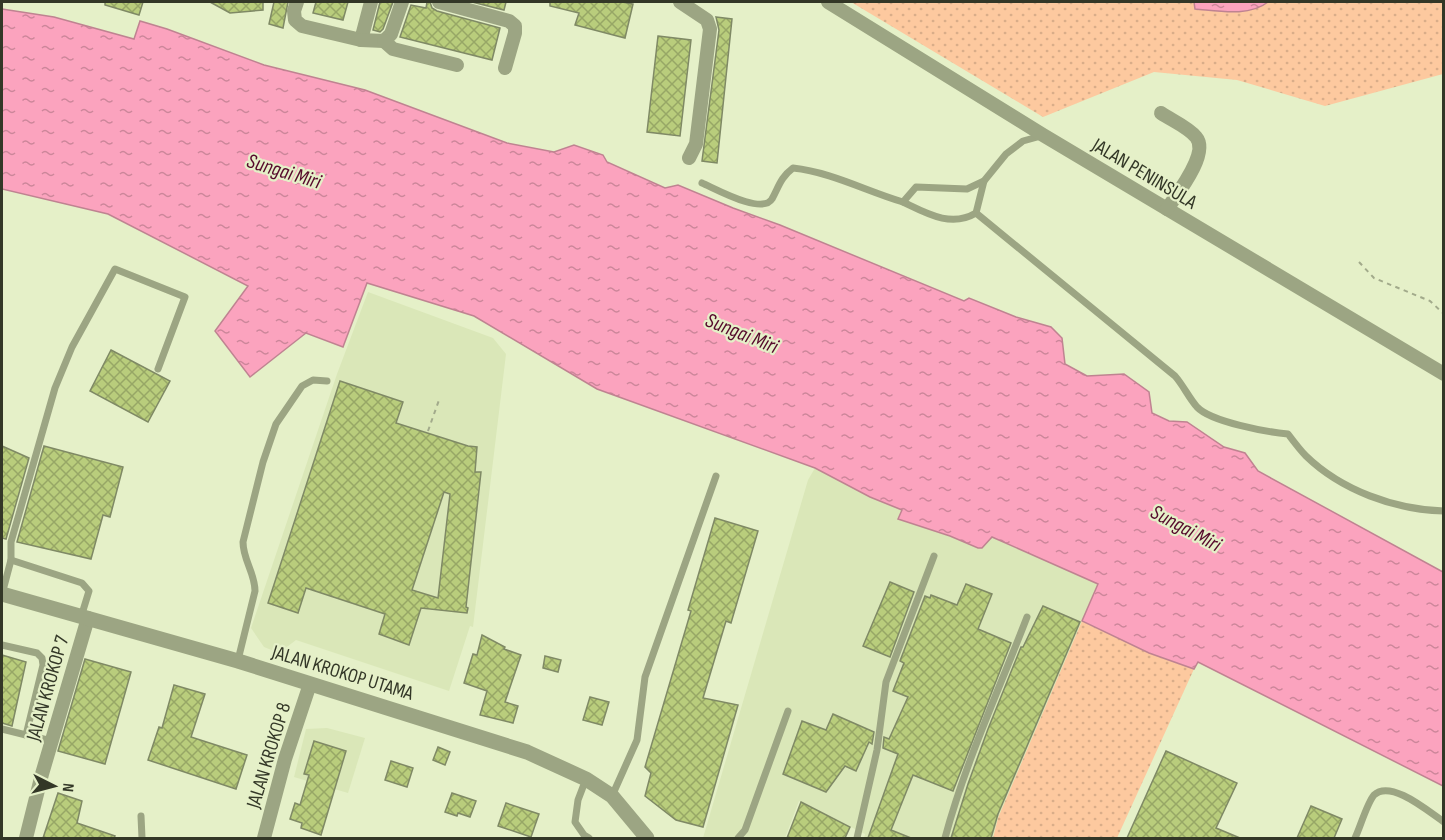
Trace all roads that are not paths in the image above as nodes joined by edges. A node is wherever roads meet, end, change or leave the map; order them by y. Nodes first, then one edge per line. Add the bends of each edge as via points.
1 (297, 2) edge
2 (371, 2) edge
3 (402, 2) edge
4 (439, 2) edge
5 (680, 2) edge
6 (828, 2) edge
7 (361, 40) junction
8 (384, 41) junction
9 (458, 65) dead end
10 (505, 68) dead end
11 (1161, 113) dead end
12 (1043, 135) junction
13 (689, 158) dead end
14 (984, 181) junction
15 (702, 183) dead end
16 (903, 202) junction
17 (1167, 209) junction
18 (976, 213) junction
19 (159, 369) dead end
20 (1443, 374) edge
21 (327, 381) dead end
22 (716, 476) dead end
23 (1443, 511) edge
24 (934, 556) dead end
25 (11, 560) junction
26 (2, 594) edge
27 (85, 617) junction
28 (1027, 617) dead end
29 (2, 645) edge
30 (238, 662) junction
31 (310, 684) junction
32 (788, 711) dead end
33 (2, 729) edge
34 (26, 735) junction
35 (52, 741) junction
36 (586, 779) junction
37 (612, 796) junction
38 (141, 816) dead end
39 (1443, 822) edge
40 (26, 838) edge
41 (142, 838) edge
42 (264, 838) edge
43 (589, 838) edge
44 (647, 838) edge
45 (738, 838) edge
46 (857, 838) edge
47 (945, 838) edge
48 (1355, 838) edge

1 - 7 street via 295,20 302,26
2 - 7 street
3 - 8 street via 391,34
4 - 10 street via 515,26
5 - 13 street via 707,20 710,28 696,144
6 - 12 street, JALAN PENINSULA
7 - 8 street
8 - 9 street via 393,49
11 - 17 street via 1196,136 1201,153
12 - 14 lane via 1023,141 1006,154
12 - 17 street, JALAN PENINSULA
14 - 16 lane via 967,189 916,187
14 - 18 lane
15 - 16 lane via 763,206 770,202 783,175 793,168 836,178
16 - 18 lane via 948,220 965,220
17 - 20 street, JALAN PENINSULA
18 - 23 lane via 1175,376 1207,415 1261,431 1288,434 1327,473 1365,495 1420,511
19 - 25 lane via 185,297 115,269 72,347 55,388 11,542
21 - 30 lane via 313,380 302,386 276,423 263,462 243,542 255,591
22 - 37 lane via 645,676 637,740
24 - 46 lane via 886,682 877,750
25 - 26 lane
25 - 27 lane via 82,583 89,591
26 - 27 street, JALAN KROKOP UTAMA
27 - 30 street, JALAN KROKOP UTAMA
27 - 35 street, JALAN KROKOP 7
28 - 47 lane
29 - 34 lane via 37,653 42,658
30 - 31 street, JALAN KROKOP UTAMA
31 - 36 street, JALAN KROKOP UTAMA via 527,752
31 - 42 street, JALAN KROKOP 8
32 - 45 lane via 745,830
33 - 34 lane
34 - 35 lane
35 - 40 street, JALAN KROKOP 7
36 - 37 street, JALAN KROKOP UTAMA
36 - 43 lane via 575,822
37 - 44 street, JALAN KROKOP UTAMA
38 - 41 lane
39 - 48 lane via 1409,798 1381,791 1373,796

